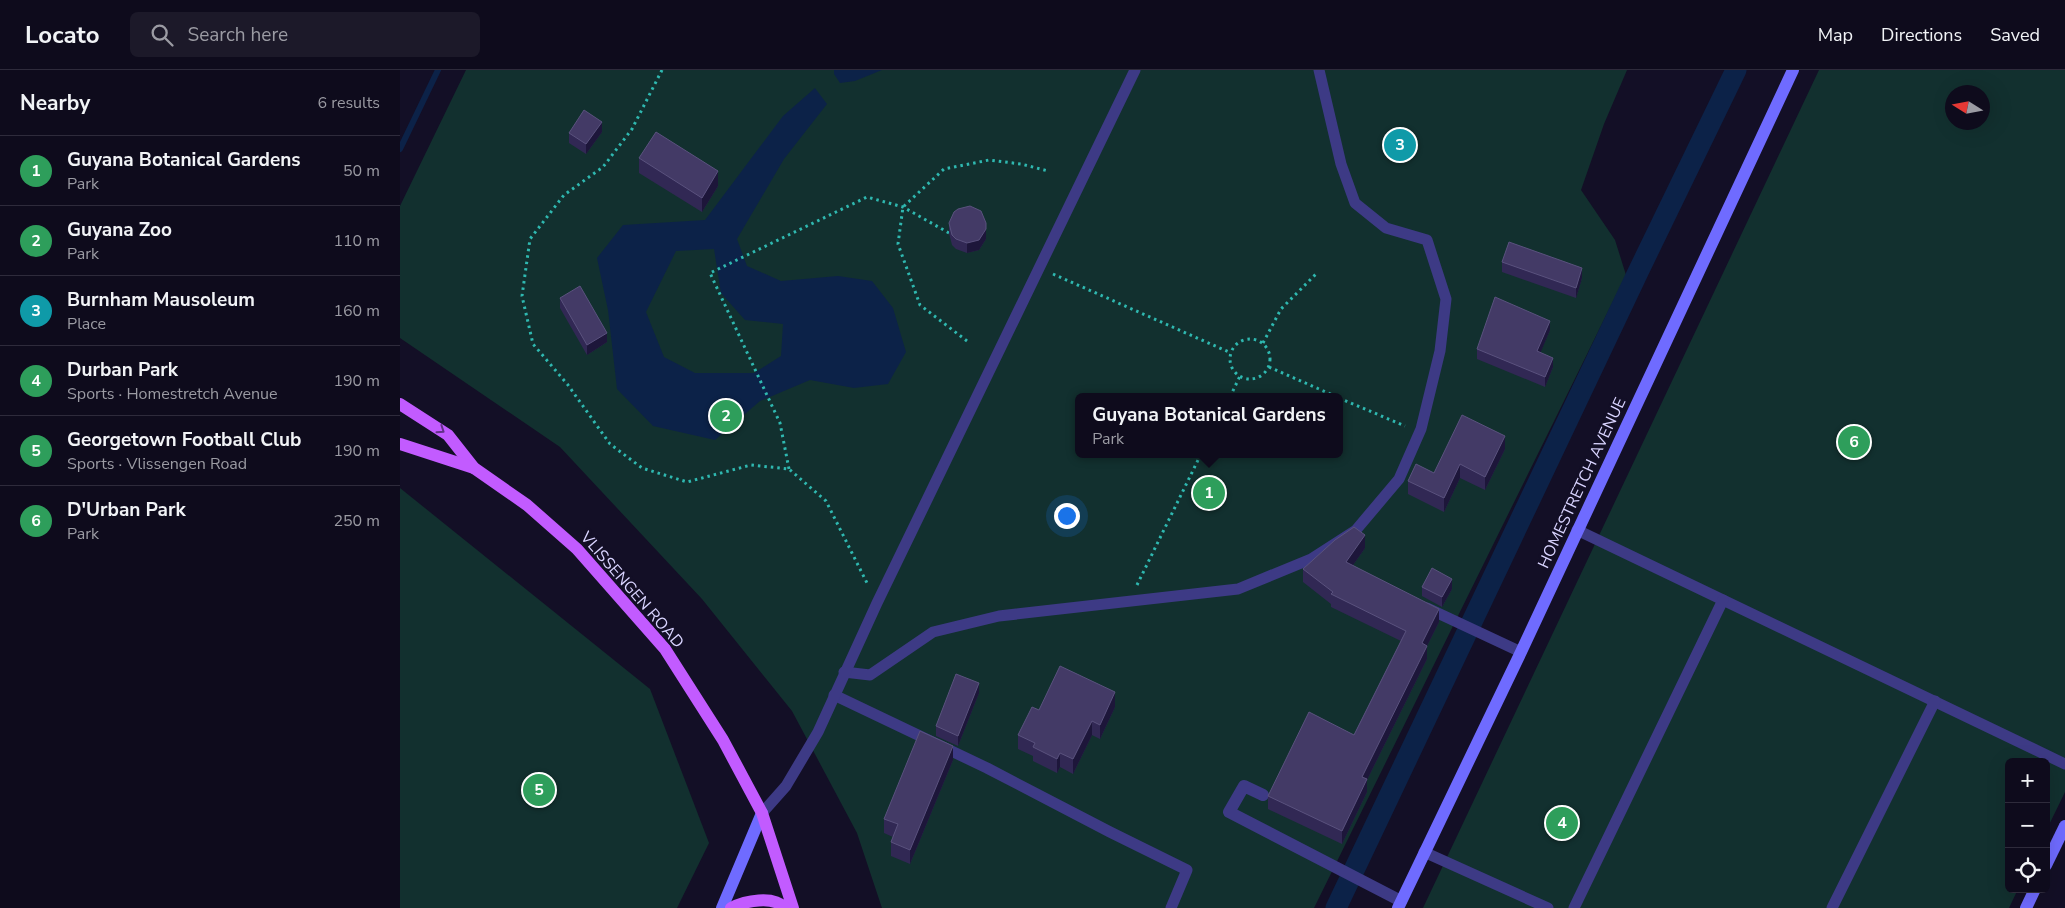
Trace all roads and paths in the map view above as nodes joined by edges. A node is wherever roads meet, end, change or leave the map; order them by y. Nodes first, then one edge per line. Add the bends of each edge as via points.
1 (662, 70) edge
2 (1135, 70) edge
3 (1319, 70) edge
4 (1793, 70) edge
5 (1048, 171) dead end
6 (903, 207) junction
7 (949, 233) edge
8 (1039, 268) junction
9 (1318, 272) dead end
10 (967, 341) dead end
11 (1263, 343) junction
12 (1231, 353) junction
13 (1269, 367) junction
14 (1240, 376) junction
15 (1232, 393) edge
16 (1329, 393) edge
17 (1343, 399) edge
18 (400, 404) edge
19 (1420, 432) junction
20 (400, 444) edge
21 (1199, 458) edge
22 (474, 468) junction
23 (789, 469) junction
24 (1577, 530) junction
25 (1723, 600) junction
26 (1129, 601) junction
27 (1414, 601) edge
28 (877, 603) junction
29 (1521, 652) junction
30 (844, 672) junction
31 (834, 695) junction
32 (1934, 701) junction
33 (2065, 764) edge
34 (1262, 795) dead end
35 (762, 813) junction
36 (2065, 826) edge
37 (1424, 852) junction
38 (2050, 857) edge
39 (2033, 893) edge
40 (1399, 905) edge
41 (722, 908) edge
42 (731, 908) edge
43 (785, 908) edge
44 (793, 908) edge
45 (1171, 908) edge
46 (1548, 908) edge
47 (1574, 908) edge
48 (1832, 908) edge
49 (2026, 908) edge

1 - 23 path via 632,130 603,167 564,195 530,239 522,296 534,344 610,444 642,468 687,482 751,466
2 - 8 lane
3 - 19 lane via 1341,164 1355,203 1386,228 1427,240 1446,299 1440,351
4 - 24 main road, HOMESTRETCH AVENUE
5 - 6 path via 989,160 944,169
6 - 7 path
6 - 10 path via 898,244 920,304
6 - 23 path via 867,197 710,273 780,423
8 - 12 path
8 - 28 lane
9 - 11 path via 1281,309
11 - 12 path via 1245,340 1239,342
11 - 13 path via 1270,354
12 - 14 path via 1231,366
13 - 14 path via 1260,377
13 - 16 path
14 - 15 path
17 - 19 path
18 -> 22 main road, VLISSENGEN ROAD via 448,436
19 - 26 lane via 1399,479 1356,530 1311,559 1238,589
20 - 22 main road
21 - 26 path
22 - 35 main road, VLISSENGEN ROAD via 528,505 577,549 665,648 724,740
23 - 28 path via 826,501
24 - 25 lane
24 - 29 main road, HOMESTRETCH AVENUE
25 - 32 lane
25 - 47 lane
26 - 30 lane via 999,616 933,632 870,675
27 - 29 lane
28 - 30 lane
29 - 37 main road, HOMESTRETCH AVENUE
30 - 31 lane
31 - 35 lane via 807,752 786,786
31 - 45 lane via 987,768 1187,870
32 - 33 lane
32 - 48 lane
34 - 40 street via 1244,786 1229,812 1334,866
35 - 41 main road
35 - 44 main road, VLISSENGEN ROAD
36 - 38 main road
37 - 40 main road, HOMESTRETCH AVENUE
37 - 46 lane
39 - 49 main road
42 - 43 main road via 757,899 782,904

